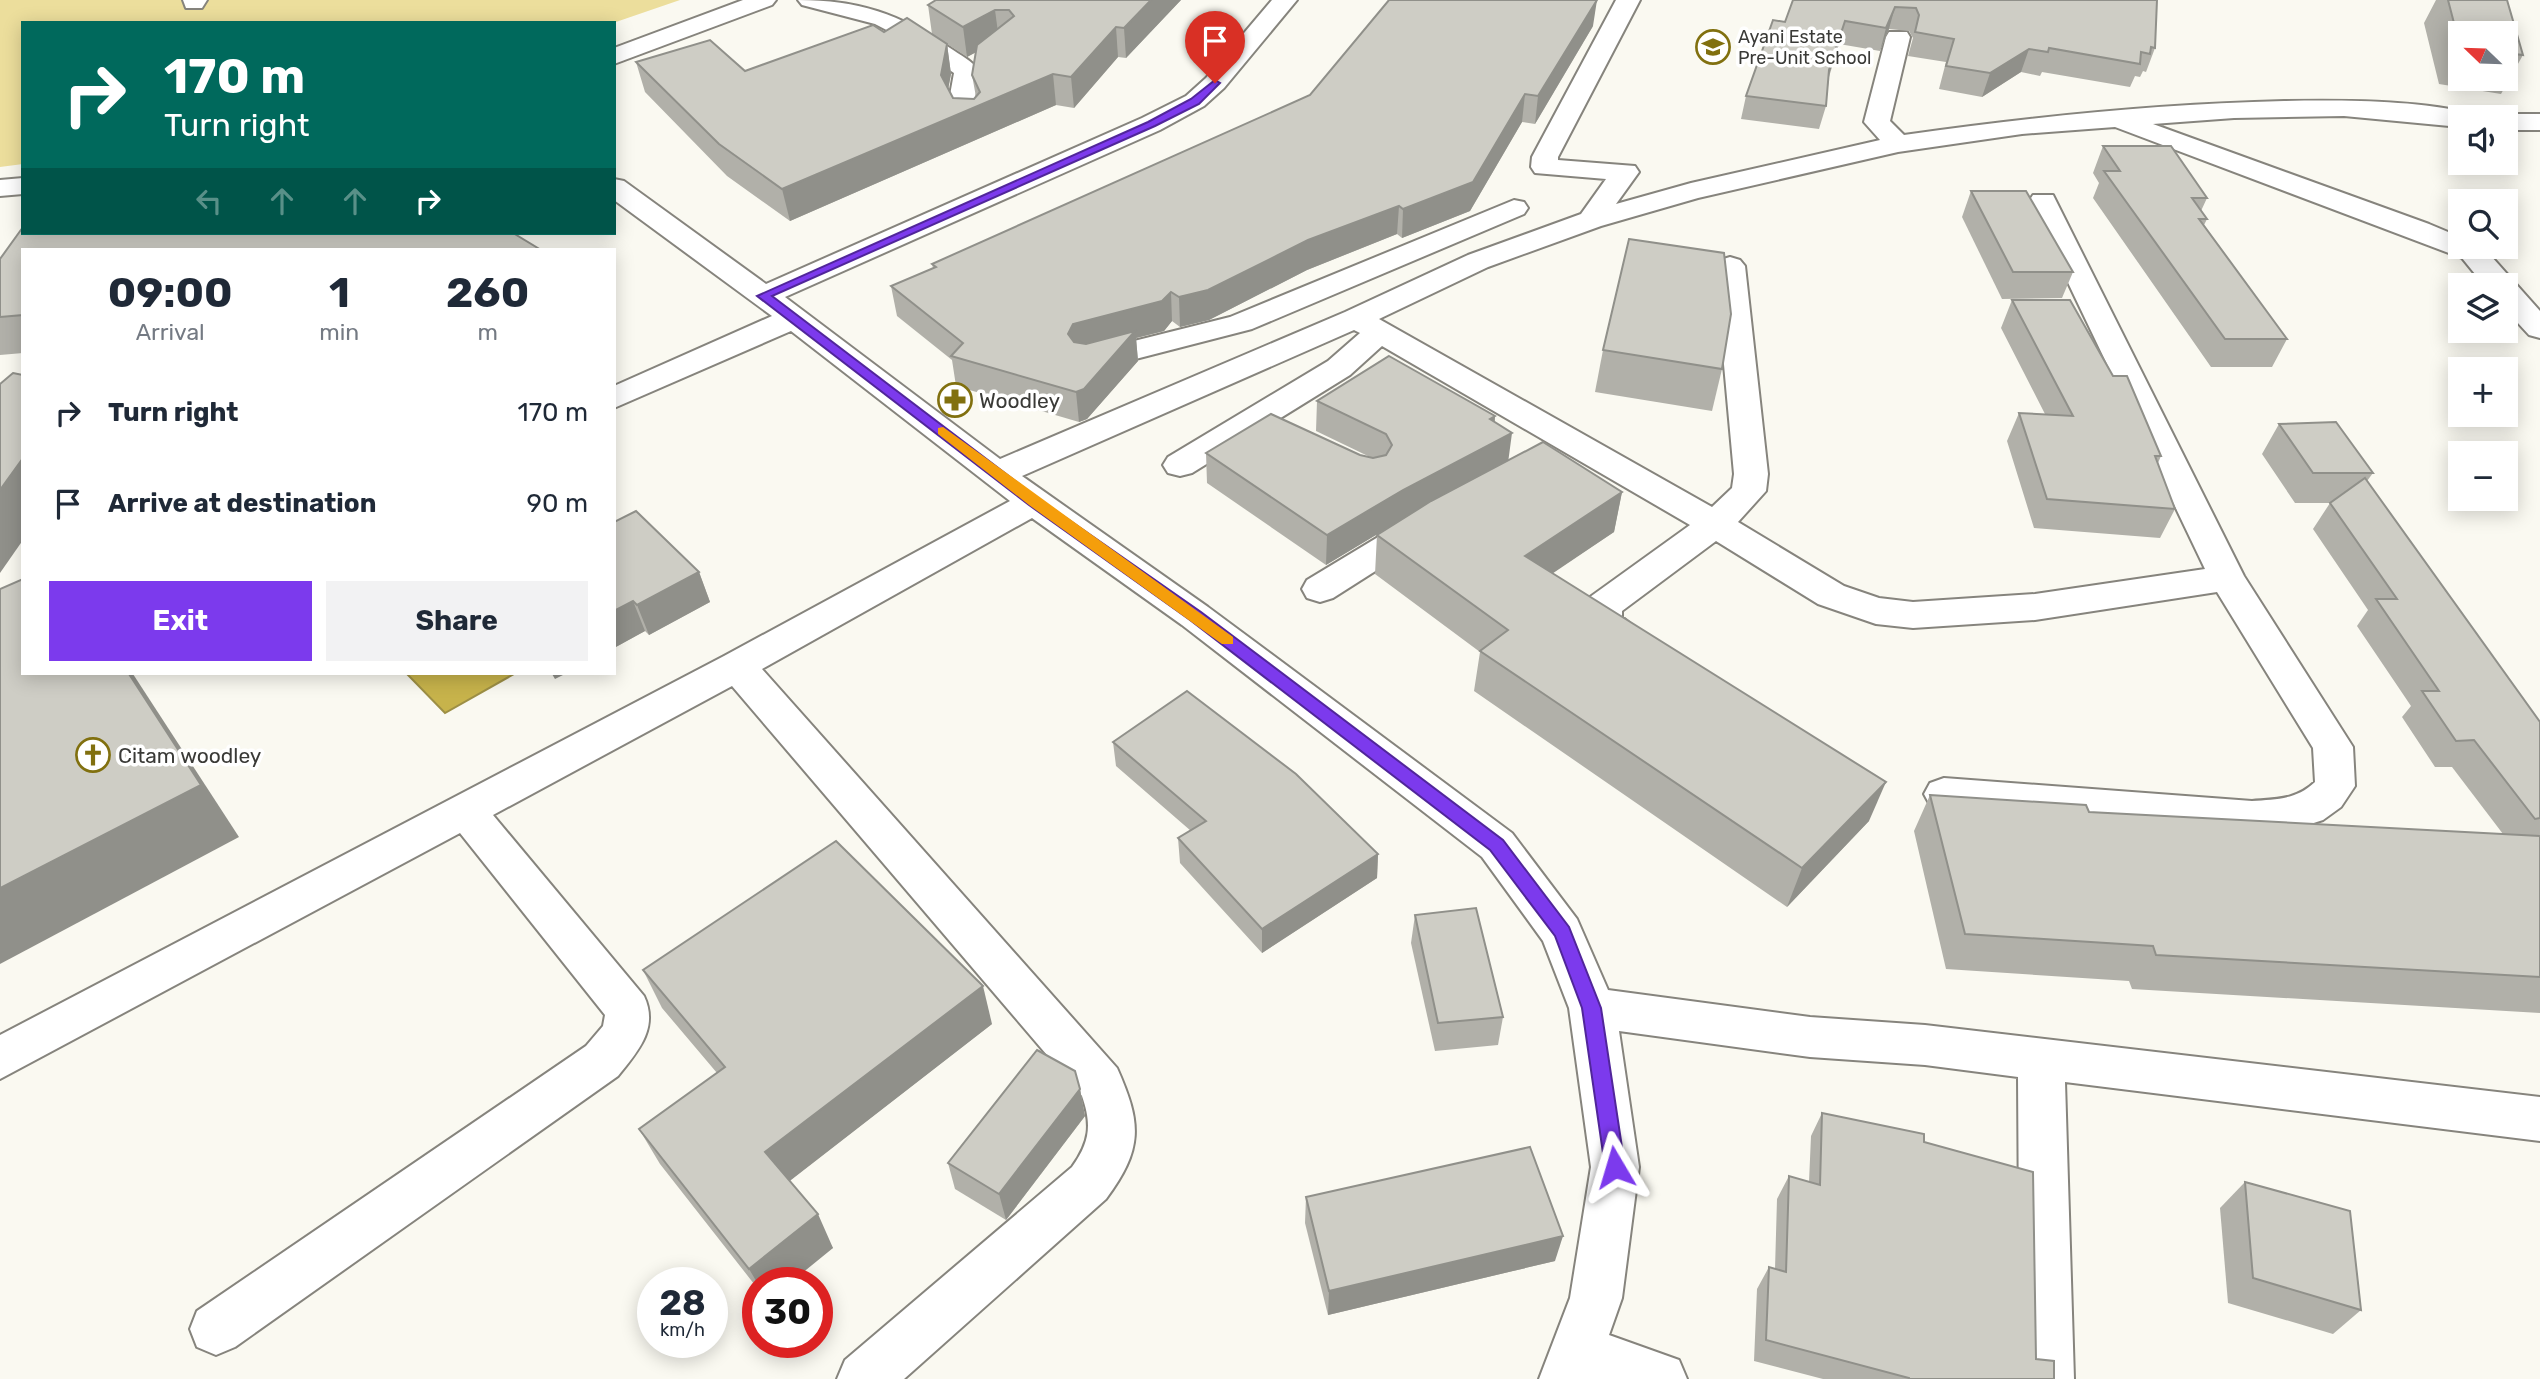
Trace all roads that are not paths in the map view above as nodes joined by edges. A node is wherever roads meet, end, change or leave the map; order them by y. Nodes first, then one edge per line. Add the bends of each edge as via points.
1 (764, 0) edge
2 (810, 0) edge
3 (1286, 0) edge
4 (1628, 0) edge
5 (1898, 37) dead end
6 (616, 56) edge
7 (2448, 118) edge
8 (2118, 119) junction
9 (969, 121) edge
10 (2518, 122) edge
11 (2540, 122) edge
12 (1898, 144) junction
13 (21, 186) edge
14 (0, 188) edge
15 (616, 188) edge
16 (2043, 201) dead end
17 (1514, 208) dead end
18 (1591, 220) junction
19 (2448, 242) edge
20 (2478, 259) edge
21 (1730, 266) dead end
22 (2490, 273) edge
23 (1347, 276) junction
24 (763, 296) junction
25 (2518, 305) edge
26 (794, 318) junction
27 (1371, 319) junction
28 (2540, 329) edge
29 (1088, 362) edge
30 (616, 397) edge
31 (1571, 441) junction
32 (1539, 462) edge
33 (1180, 465) dead end
34 (998, 473) junction
35 (1034, 502) junction
36 (1451, 512) edge
37 (1715, 524) junction
38 (2227, 578) junction
39 (1320, 589) dead end
40 (1661, 661) edge
41 (737, 666) junction
42 (1944, 794) edge
43 (466, 811) junction
44 (1592, 1008) junction
45 (0, 1058) edge
46 (2041, 1061) junction
47 (2540, 1119) edge
48 (216, 1329) dead end
49 (1572, 1365) edge
50 (864, 1379) edge
51 (1660, 1379) edge
52 (2047, 1379) edge

1 - 6 street
2 - 9 street via 883,19 976,65 961,106
3 - 24 street via 1195,102
4 - 18 street via 1545,157 1545,167 1626,172
5 - 12 street via 1877,122
7 - 8 street via 2344,108
8 - 12 street via 2022,126
8 - 19 street
10 - 11 street
12 - 18 street via 1691,191
13 - 14 street
15 - 24 street
16 - 38 street
17 - 23 street
18 - 27 street via 1478,261
20 - 22 street
21 - 37 street via 1751,474 1749,491
23 - 27 street
23 - 29 street via 1241,323
24 - 26 street
25 - 28 street
26 - 30 street
26 - 34 street
27 - 31 street
27 - 33 street via 1339,368 1271,425
27 - 34 street
31 - 32 street
31 - 37 street
34 - 35 street
35 - 41 street
35 - 44 street via 1206,624 1497,845 1562,932
36 - 39 street
37 - 38 street via 1831,595 1876,611 1913,615 2035,607
37 - 40 street via 1603,606 1604,622 1625,641
38 - 42 street via 2333,747 2335,786 2322,804 2291,814 2252,817
41 - 43 street
41 - 50 street via 1100,1083 1114,1114 1114,1136 1105,1162 1089,1183
43 - 45 street
43 - 48 street via 628,1010 625,1033 602,1061
44 - 46 street
44 - 49 street via 1615,1167 1596,1298
46 - 47 street
46 - 52 street
49 - 51 street

